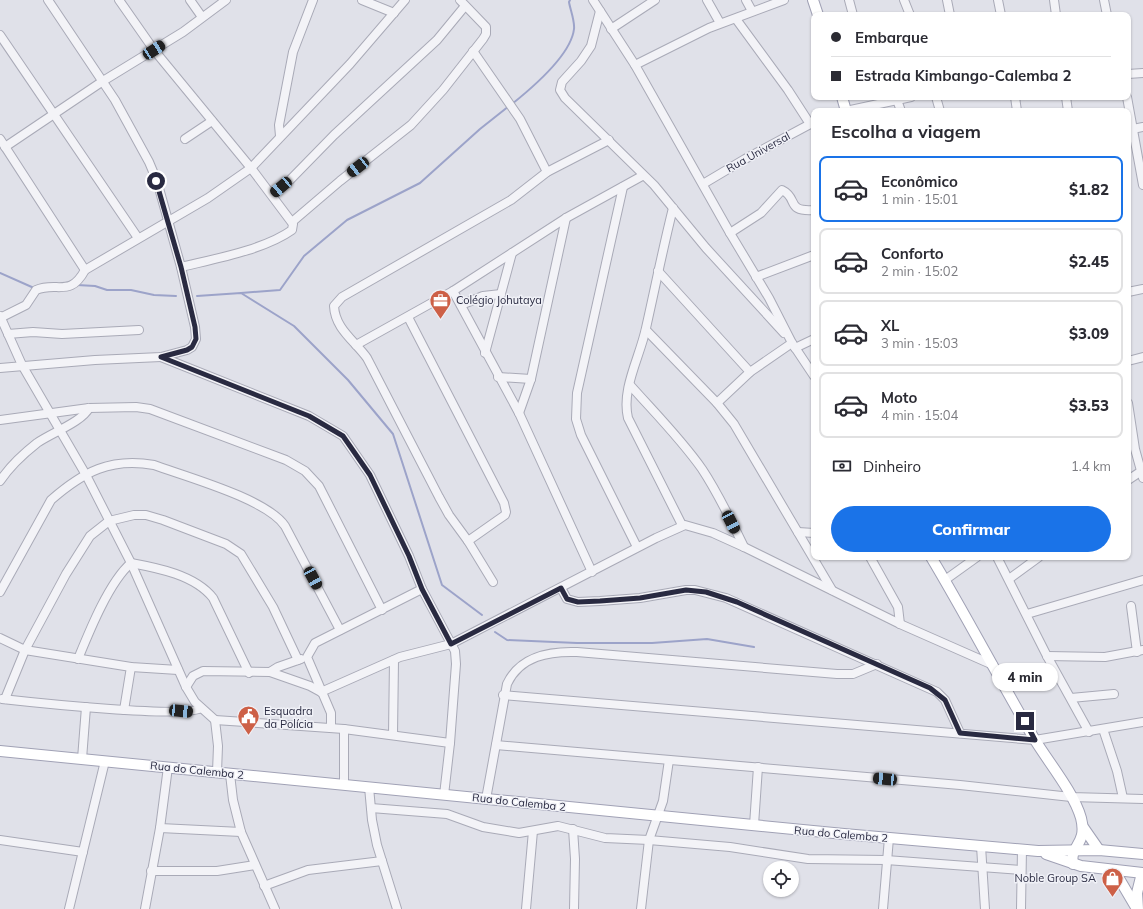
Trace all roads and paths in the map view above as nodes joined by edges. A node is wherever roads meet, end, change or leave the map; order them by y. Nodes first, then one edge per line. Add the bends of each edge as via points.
1 (48, 0) edge
2 (119, 0) edge
3 (190, 0) edge
4 (226, 0) edge
5 (313, 0) edge
6 (362, 0) edge
7 (405, 0) edge
8 (593, 0) edge
9 (655, 0) edge
10 (707, 0) edge
11 (746, 0) edge
12 (784, 0) edge
13 (813, 0) edge
14 (849, 0) edge
15 (904, 0) edge
16 (947, 0) edge
17 (998, 0) edge
18 (1054, 0) edge
19 (1104, 0) edge
20 (462, 2) edge
21 (600, 12) junction
22 (752, 12) junction
23 (817, 12) edge
24 (852, 12) edge
25 (909, 12) edge
26 (949, 12) edge
27 (1000, 12) edge
28 (1056, 12) edge
29 (1107, 12) edge
30 (394, 13) junction
31 (202, 18) junction
32 (736, 19) junction
33 (720, 23) junction
34 (611, 29) junction
35 (0, 35) edge
36 (154, 50) junction
37 (473, 51) junction
38 (635, 65) junction
39 (1143, 73) edge
40 (1131, 74) edge
41 (103, 81) junction
42 (880, 100) edge
43 (897, 100) joint
44 (855, 108) edge
45 (900, 108) edge
46 (55, 114) junction
47 (212, 121) junction
48 (811, 122) edge
49 (811, 124) edge
50 (1143, 127) edge
51 (1131, 129) edge
52 (1131, 133) edge
53 (280, 136) junction
54 (0, 139) edge
55 (185, 140) dead end
56 (610, 140) junction
57 (5, 147) junction
58 (251, 168) junction
59 (547, 172) junction
60 (642, 176) junction
61 (702, 184) junction
62 (1143, 185) edge
63 (623, 187) junction
64 (272, 194) junction
65 (673, 208) junction
66 (811, 210) edge
67 (566, 218) junction
68 (168, 220) junction
69 (292, 222) junction
70 (730, 233) junction
71 (138, 238) junction
72 (512, 253) junction
73 (811, 256) edge
74 (181, 267) junction
75 (85, 270) junction
76 (658, 271) junction
77 (756, 277) junction
78 (1143, 289) edge
79 (453, 291) junction
80 (1131, 291) edge
81 (501, 294) junction
82 (769, 298) junction
83 (461, 305) junction
84 (758, 306) junction
85 (0, 317) edge
86 (408, 317) junction
87 (138, 330) dead end
88 (646, 330) junction
89 (8, 334) junction
90 (811, 339) edge
91 (792, 342) junction
92 (356, 345) junction
93 (485, 353) junction
94 (161, 357) junction
95 (1143, 357) edge
96 (1131, 360) edge
97 (22, 365) junction
98 (0, 368) edge
99 (811, 371) edge
100 (750, 372) junction
101 (498, 377) junction
102 (531, 379) junction
103 (630, 386) junction
104 (717, 403) junction
105 (89, 408) junction
106 (50, 413) junction
107 (519, 413) junction
108 (0, 420) edge
109 (59, 430) junction
110 (1132, 450) edge
111 (1142, 473) edge
112 (86, 475) junction
113 (1131, 478) edge
114 (0, 481) edge
115 (109, 520) junction
116 (682, 525) junction
117 (798, 532) junction
118 (811, 533) edge
119 (468, 541) junction
120 (637, 547) junction
121 (744, 547) junction
122 (811, 550) edge
123 (818, 560) edge
124 (872, 560) edge
125 (933, 560) edge
126 (974, 560) edge
127 (998, 560) edge
128 (1035, 560) edge
129 (130, 563) junction
130 (592, 572) junction
131 (1008, 579) junction
132 (944, 580) junction
133 (1143, 580) edge
134 (493, 582) dead end
135 (561, 588) junction
136 (422, 589) junction
137 (833, 591) junction
138 (0, 592) edge
139 (1131, 606) dead end
140 (382, 610) junction
141 (1027, 614) junction
142 (900, 624) junction
143 (340, 630) junction
144 (0, 638) edge
145 (451, 644) junction
146 (25, 650) junction
147 (1140, 651) edge
148 (1047, 656) junction
149 (307, 657) junction
150 (78, 659) junction
151 (298, 660) junction
152 (394, 660) junction
153 (877, 664) junction
154 (994, 665) junction
155 (131, 667) junction
156 (178, 670) junction
157 (270, 672) junction
158 (248, 673) junction
159 (186, 687) junction
160 (321, 692) junction
161 (1114, 694) dead end
162 (504, 695) junction
163 (1070, 698) junction
164 (1, 699) edge
165 (86, 707) junction
166 (201, 708) junction
167 (124, 710) junction
168 (215, 720) junction
169 (1143, 722) edge
170 (331, 728) junction
171 (344, 729) junction
172 (1103, 729) junction
173 (1090, 732) junction
174 (960, 733) junction
175 (393, 735) junction
176 (1035, 740) junction
177 (450, 742) junction
178 (496, 745) junction
179 (0, 751) edge
180 (82, 759) junction
181 (669, 760) junction
182 (105, 761) junction
183 (168, 768) junction
184 (758, 768) junction
185 (217, 772) junction
186 (230, 774) junction
187 (344, 785) junction
188 (369, 787) junction
189 (444, 795) junction
190 (1071, 797) junction
191 (1123, 798) junction
192 (486, 799) junction
193 (1143, 799) edge
194 (371, 808) junction
195 (656, 816) junction
196 (754, 825) junction
197 (1083, 827) junction
198 (160, 828) junction
199 (573, 829) junction
200 (533, 831) junction
201 (241, 832) junction
202 (889, 838) junction
203 (0, 840) edge
204 (649, 840) junction
205 (982, 846) junction
206 (1022, 849) junction
207 (1099, 850) junction
208 (1038, 851) junction
209 (1073, 851) junction
210 (83, 852) junction
211 (1143, 854) edge
212 (886, 860) junction
213 (382, 861) junction
214 (1073, 864) junction
215 (255, 865) junction
216 (982, 868) junction
217 (1020, 870) junction
218 (1114, 870) junction
219 (151, 871) junction
220 (1143, 872) edge
221 (264, 886) junction
222 (71, 907) edge
223 (145, 909) edge
224 (275, 909) edge
225 (397, 909) edge
226 (526, 909) edge
227 (574, 909) edge
228 (641, 909) edge
229 (883, 909) edge
230 (985, 909) edge
231 (1021, 909) edge
232 (1138, 909) edge

1 - 41 street
2 - 36 street
3 - 31 street
4 - 31 street
5 - 53 street via 293,52 279,125
6 - 30 street
7 - 30 street
8 - 21 street
9 - 34 street
10 - 33 street
11 - 22 street
12 - 22 street
13 - 23 main road
14 - 24 street
15 - 25 street
16 - 26 street
17 - 27 street
18 - 28 street
19 - 29 street
20 - 37 street via 486,27 486,34
20 - 64 street via 438,40
21 - 34 street
21 - 56 street via 592,46 562,82 560,90 565,98
22 - 32 street
30 - 53 street via 350,64
31 - 36 street
32 - 33 street
32 - 48 street
33 - 38 street
34 - 38 street
35 - 46 street
36 - 41 street
36 - 47 street
37 - 59 street via 510,105
37 - 69 street via 443,90 411,125
38 - 61 street
39 - 40 street
41 - 46 street
41 - 68 street via 149,162
42 - 43 street
42 - 44 street
43 - 45 street
46 - 57 street
46 - 71 street
47 - 55 street
47 - 58 street
49 - 61 street, Rua Universal
50 - 51 street
52 - 62 street
53 - 58 street
54 - 57 street
56 - 59 street
56 - 60 street
57 - 75 street
58 - 64 street
58 - 68 street via 208,198
59 - 92 street via 510,200 336,302 336,318
60 - 63 street
60 - 65 street via 654,185
61 - 70 street
63 - 67 street
63 - 120 street via 577,393 576,412 581,435
64 - 69 street
65 - 76 street
65 - 84 street
66 - 70 street via 797,208 782,190 761,213
67 - 72 street
67 - 102 street
68 - 71 street
68 - 74 street
69 - 74 street via 294,228 276,239 237,253
70 - 77 street
71 - 75 street
72 - 79 street
72 - 81 street
73 - 77 street
74 - 94 street via 196,339 187,350
75 - 85 street via 76,283 36,290 26,305
76 - 88 street
76 - 100 street
77 - 82 street
78 - 80 street
79 - 83 street
79 - 86 street
81 - 83 street via 483,296
81 - 93 street
82 - 84 street
82 - 91 street
83 - 93 street
84 - 91 street
85 - 89 street
86 - 92 street
86 - 119 street via 497,486 506,509 505,515
87 - 89 street
88 - 103 street
88 - 104 street
89 - 97 street
90 - 91 street
91 - 99 street
91 - 100 street
92 - 119 street via 367,358 438,497
93 - 101 street
94 - 97 street
94 - 136 street via 309,416 343,436 370,475
95 - 96 street
97 - 98 street
97 - 106 street
100 - 104 street
101 - 102 street
101 - 107 street
102 - 107 street
103 - 116 street via 626,407 628,418
103 - 121 street via 702,469
104 - 117 street via 734,424
105 - 106 street
105 - 109 street via 84,415
105 - 140 street via 150,409 286,460 305,471 320,486
106 - 108 street
106 - 109 street
107 - 130 street
109 - 112 street
109 - 114 street via 21,456
110 - 111 street
111 - 113 street
112 - 115 street
112 - 138 street via 51,500
112 - 143 street via 118,463 154,465 261,506 280,519 285,526
115 - 129 street
115 - 146 street via 90,536 66,574
115 - 151 street via 146,515 235,549 246,560 273,607
116 - 120 street
116 - 121 street via 693,526
117 - 118 street
117 - 122 street
119 - 134 street
120 - 130 street
121 - 137 street
123 - 137 street
124 - 142 street via 898,607
125 - 132 main road
126 - 132 street
127 - 131 street
128 - 131 street
129 - 150 street via 110,593
129 - 156 street
129 - 158 street via 169,572 194,582 208,592
130 - 135 street
131 - 141 street
132 - 154 main road
133 - 141 street
135 - 145 street
135 - 153 street via 567,599 578,602 640,598 686,590 706,592 737,602
136 - 140 street
136 - 145 street
137 - 142 street
139 - 147 street
140 - 143 street
141 - 148 street
142 - 154 street
143 - 149 street via 315,643
144 - 146 street
145 - 152 street
145 - 177 street via 456,664
146 - 150 street
146 - 164 street
147 - 148 street via 1105,657
148 - 163 street
149 - 151 street
149 - 160 street
150 - 155 street
151 - 157 street
152 - 160 street
152 - 175 street
153 - 162 street via 857,673 837,674 555,652 535,657 516,669
153 - 174 street via 941,695
154 - 176 main road
155 - 156 street
155 - 167 street
156 - 159 street
157 - 158 street
157 - 160 street
158 - 159 street via 202,671 193,676
159 - 166 street
160 - 170 street via 331,712
161 - 163 street
162 - 174 street
162 - 178 street
163 - 173 street
164 - 165 street
165 - 167 street
165 - 180 street
166 - 167 street via 192,712
166 - 168 street
168 - 170 street
168 - 185 street
169 - 172 street
170 - 171 street
171 - 175 street
171 - 187 street
172 - 173 street
172 - 191 street
173 - 176 street
174 - 176 street
175 - 177 street
176 - 190 main road
177 - 189 street
178 - 181 street
178 - 192 street
179 - 180 main road, Rua do Calemba 2
180 - 182 main road, Rua do Calemba 2
181 - 184 street
181 - 195 street via 663,801
182 - 183 main road, Rua do Calemba 2
182 - 210 street
183 - 185 main road, Rua do Calemba 2
183 - 198 street
184 - 190 street
184 - 196 street
185 - 186 main road, Rua do Calemba 2
186 - 187 main road, Rua do Calemba 2
186 - 201 street
187 - 188 main road, Rua do Calemba 2
188 - 189 main road, Rua do Calemba 2
188 - 194 street
189 - 192 main road, Rua do Calemba 2
190 - 191 street
190 - 197 main road
191 - 193 street
192 - 195 main road, Rua do Calemba 2
194 - 200 street via 447,814 495,830 519,833
194 - 213 street
195 - 196 main road, Rua do Calemba 2
195 - 204 street
196 - 202 main road, Rua do Calemba 2
197 - 207 main road
197 - 209 main road via 1083,836
198 - 201 street
198 - 219 street
199 - 200 street via 558,826
199 - 204 street via 605,838
199 - 227 street
200 - 226 street
201 - 215 street
202 - 205 main road, Rua do Calemba 2
202 - 212 street
203 - 210 street
204 - 212 street via 730,847 808,859
204 - 228 street
205 - 206 main road, Rua do Calemba 2
205 - 216 street
206 - 208 main road, Rua do Calemba 2
206 - 217 street
207 - 209 main road, Rua do Calemba 2
207 - 211 main road, Rua do Calemba 2
208 - 209 main road, Rua do Calemba 2
208 - 214 main road, Rua do Calemba 2
209 - 214 main road
210 - 222 street
212 - 216 street
212 - 229 street
213 - 221 street via 308,870
213 - 225 street
214 - 218 main road, Rua do Calemba 2
215 - 219 street via 217,871
215 - 221 street
216 - 217 street
216 - 230 street
217 - 231 street
218 - 220 main road, Rua do Calemba 2
218 - 232 main road
219 - 223 street
220 - 232 main road via 1137,893
221 - 224 street

